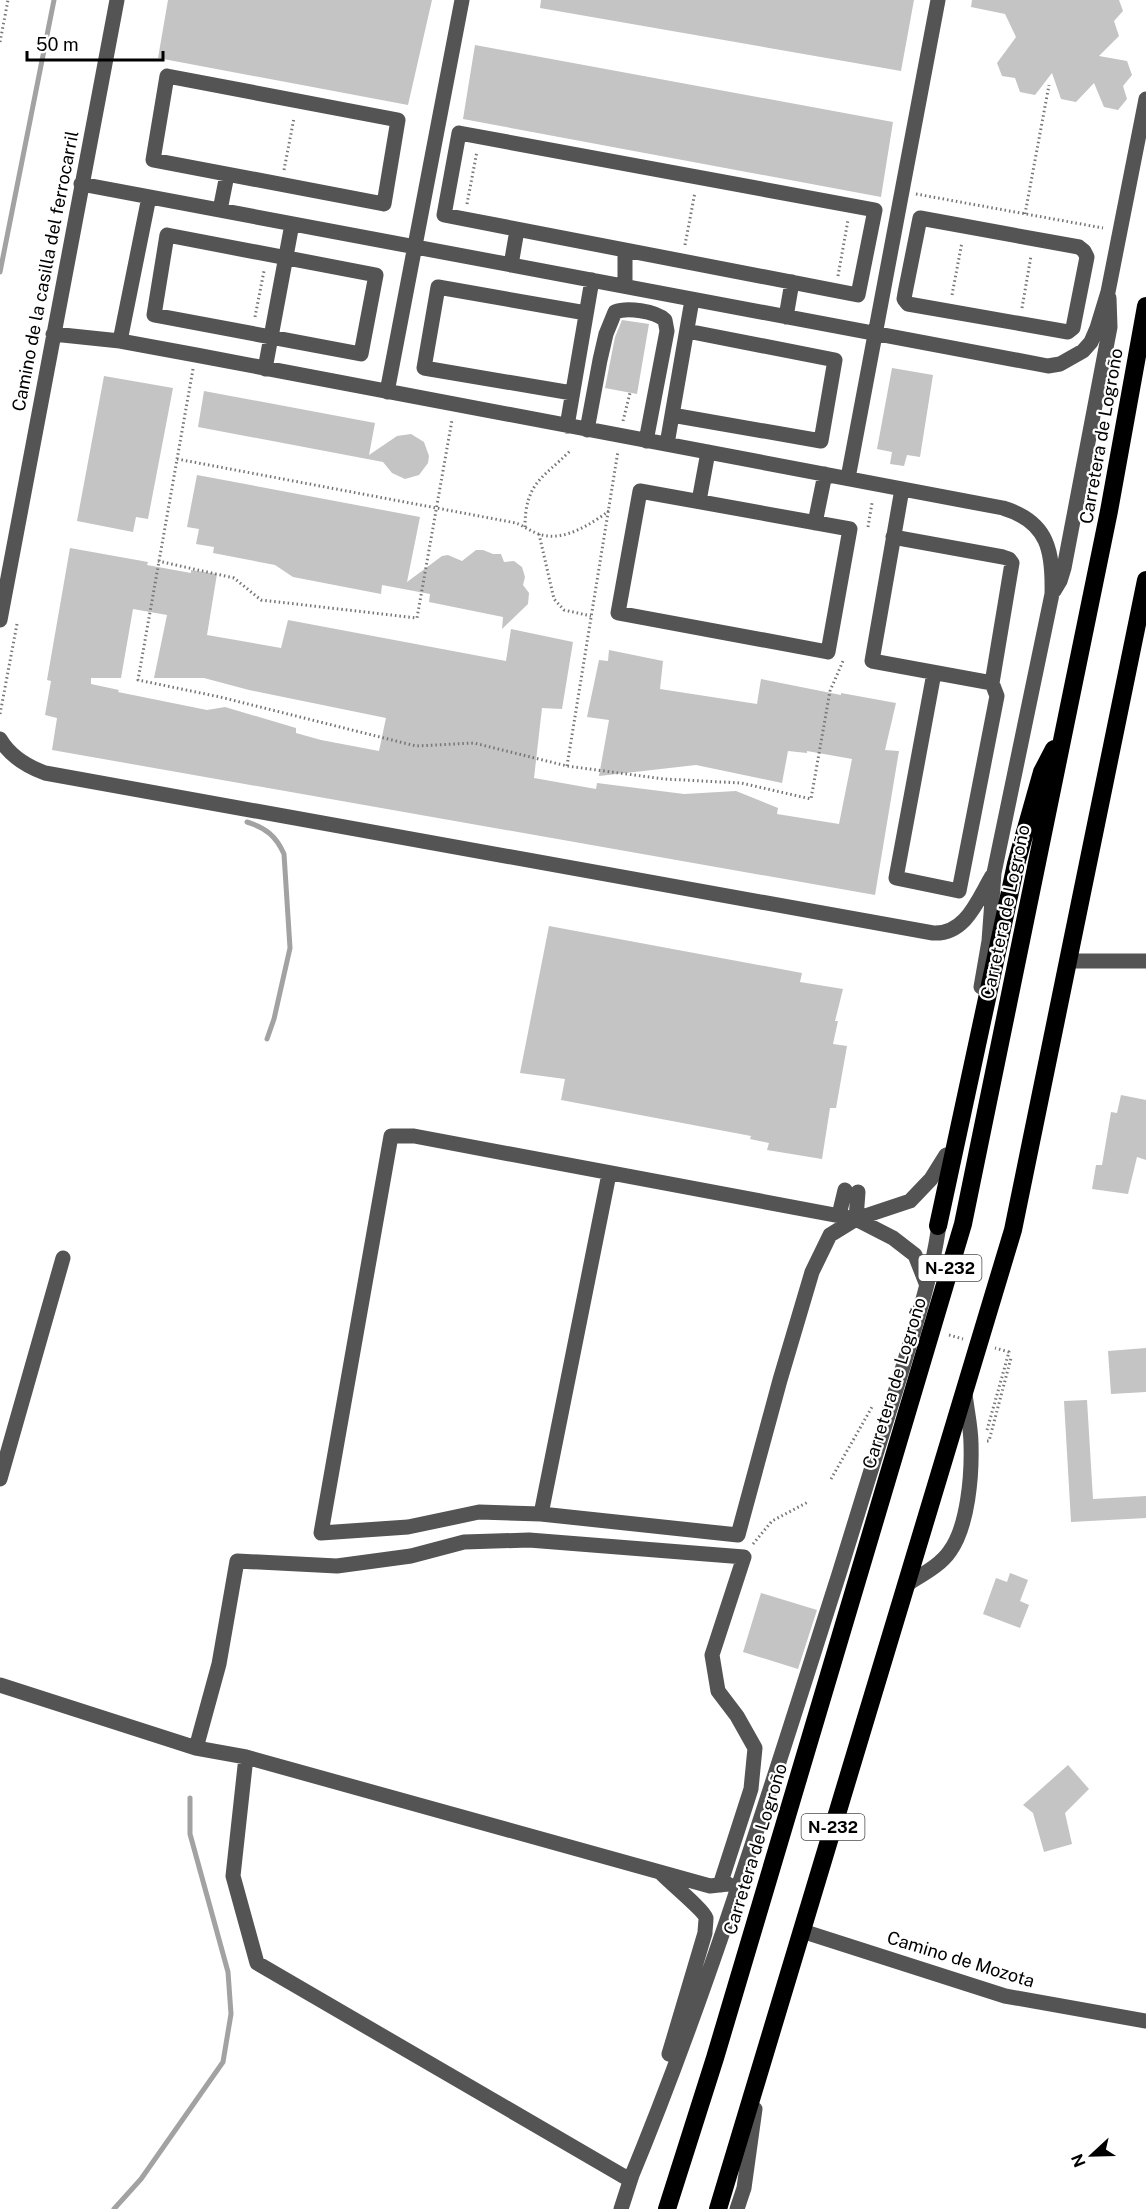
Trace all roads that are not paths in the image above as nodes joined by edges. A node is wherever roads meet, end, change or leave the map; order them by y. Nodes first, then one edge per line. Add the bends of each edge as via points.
1 (117, 0) edge
2 (462, 0) edge
3 (938, 0) edge
4 (1146, 99) edge
5 (227, 175) junction
6 (81, 184) junction
7 (149, 197) junction
8 (220, 210) junction
9 (874, 210) junction
10 (898, 215) junction
11 (920, 218) junction
12 (292, 224) junction
13 (517, 230) junction
14 (415, 247) junction
15 (624, 251) junction
16 (891, 256) junction
17 (286, 257) junction
18 (911, 261) junction
19 (511, 265) junction
20 (591, 280) junction
21 (792, 282) junction
22 (625, 286) junction
23 (1108, 292) junction
24 (692, 300) junction
25 (1146, 306) edge
26 (586, 313) junction
27 (786, 317) junction
28 (687, 331) junction
29 (53, 334) junction
30 (876, 334) junction
31 (270, 337) junction
32 (120, 341) junction
33 (265, 369) junction
34 (387, 392) junction
35 (572, 393) junction
36 (672, 415) junction
37 (567, 426) junction
38 (587, 430) junction
39 (646, 441) junction
40 (667, 444) junction
41 (708, 452) junction
42 (825, 474) junction
43 (848, 478) junction
44 (902, 489) junction
45 (699, 501) junction
46 (815, 523) junction
47 (893, 537) junction
48 (1146, 580) edge
49 (1052, 594) junction
50 (0, 620) edge
51 (934, 673) junction
52 (992, 684) junction
53 (1064, 732) junction
54 (0, 739) edge
55 (994, 873) junction
56 (1068, 961) junction
57 (1146, 962) edge
58 (946, 1155) junction
59 (609, 1174) junction
60 (839, 1215) junction
61 (856, 1219) junction
62 (938, 1226) junction
63 (63, 1258) dead end
64 (926, 1283) junction
65 (965, 1391) junction
66 (0, 1479) edge
67 (542, 1514) junction
68 (906, 1585) junction
69 (0, 1685) edge
70 (196, 1748) junction
71 (246, 1757) junction
72 (657, 1870) junction
73 (739, 1882) junction
74 (720, 1885) junction
75 (802, 1931) junction
76 (1146, 2021) edge
77 (760, 2070) junction
78 (630, 2180) junction
79 (621, 2209) edge
80 (667, 2209) edge
81 (718, 2209) edge
82 (737, 2209) edge

1 - 6 street, Camino de la casilla del ferrocarril
2 - 14 street
3 - 10 street
4 - 23 street
5 - 5 street via 384,204 398,120 168,76 153,160
5 - 8 street
6 - 7 street
6 - 29 street, Camino de la casilla del ferrocarril
7 - 8 street
7 - 32 street
8 - 12 street
9 - 10 street
9 - 13 street via 459,133 444,215
9 - 21 street via 858,295
10 - 11 street
10 - 16 street
11 - 18 street
11 - 18 street via 1084,251 1087,257 1074,324 1068,332 908,304 904,299
12 - 14 street
12 - 17 street
13 - 15 street
13 - 19 street
14 - 19 street
14 - 34 street
15 - 21 street
15 - 22 street
16 - 18 street
16 - 30 street
17 - 31 street
17 - 31 street via 376,275 361,354
17 - 31 street via 168,234 154,315
19 - 20 street
20 - 22 street
20 - 26 street
21 - 27 street
22 - 24 street
23 - 30 street via 1091,342 1060,364 1048,366
23 - 49 street via 1108,338 1064,568
24 - 27 street
24 - 28 street
25 - 53 highway, Carretera de Logroño / N-232
26 - 35 street
26 - 35 street via 438,287 424,368
27 - 30 street
28 - 36 street
28 - 36 street via 836,360 821,441
29 - 32 street
29 - 50 street, Camino de la casilla del ferrocarril
30 - 43 street
31 - 33 street
32 - 33 street
33 - 34 street
34 - 37 street
35 - 37 street
36 - 40 street
37 - 38 street
38 - 39 street
38 - 39 street via 606,334 615,312 626,309 658,315 667,331
39 - 40 street
40 - 41 street
41 - 42 street
41 - 45 street
42 - 43 street
42 - 46 street
43 - 44 street
44 - 47 street
44 - 49 street via 1003,508 1027,518 1043,535 1049,550
45 - 46 street
45 - 46 street via 640,491 618,614 828,652 850,530
47 - 51 street via 872,661
47 - 52 street via 1003,557 1012,563
48 - 56 highway, N-232
49 - 55 street
51 - 52 street
51 - 52 street via 896,878 959,891 997,696
53 - 62 highway via 1041,772 1016,864
53 - 80 highway, Carretera de Logroño / N-232 via 963,1224
54 - 55 street via 21,762 45,773 933,933 945,932 966,920
55 - 58 street via 989,941
56 - 57 street
56 - 65 highway, N-232 via 1013,1230
58 - 61 street via 910,1201
58 - 62 street
59 - 60 street
59 - 67 street
59 - 67 street via 414,1136 391,1136 321,1533 408,1527 479,1512
60 - 61 street
60 - 61 street via 852,1191
61 - 64 street via 893,1238 915,1255
61 - 67 street via 830,1235 812,1272 738,1535
62 - 64 street
63 - 66 street
64 - 73 street via 867,1486
65 - 68 highway, N-232
65 - 68 street via 970,1466 957,1539 943,1559
68 - 75 highway, N-232
69 - 70 street
70 - 71 street
70 - 74 street via 219,1664 237,1561 337,1566 411,1557 464,1542 529,1540 744,1557 712,1655 718,1690 755,1748 751,1789
71 - 72 street
71 - 78 street via 233,1876 257,1963
72 - 74 street via 710,1886
72 - 78 street via 702,1911 706,1918 705,1933
73 - 74 street
73 - 78 street via 663,2102
75 - 76 street, Camino de Mozota via 1005,1996
75 - 77 highway, N-232
77 - 81 highway, N-232
77 - 82 street via 744,2188
78 - 79 street

